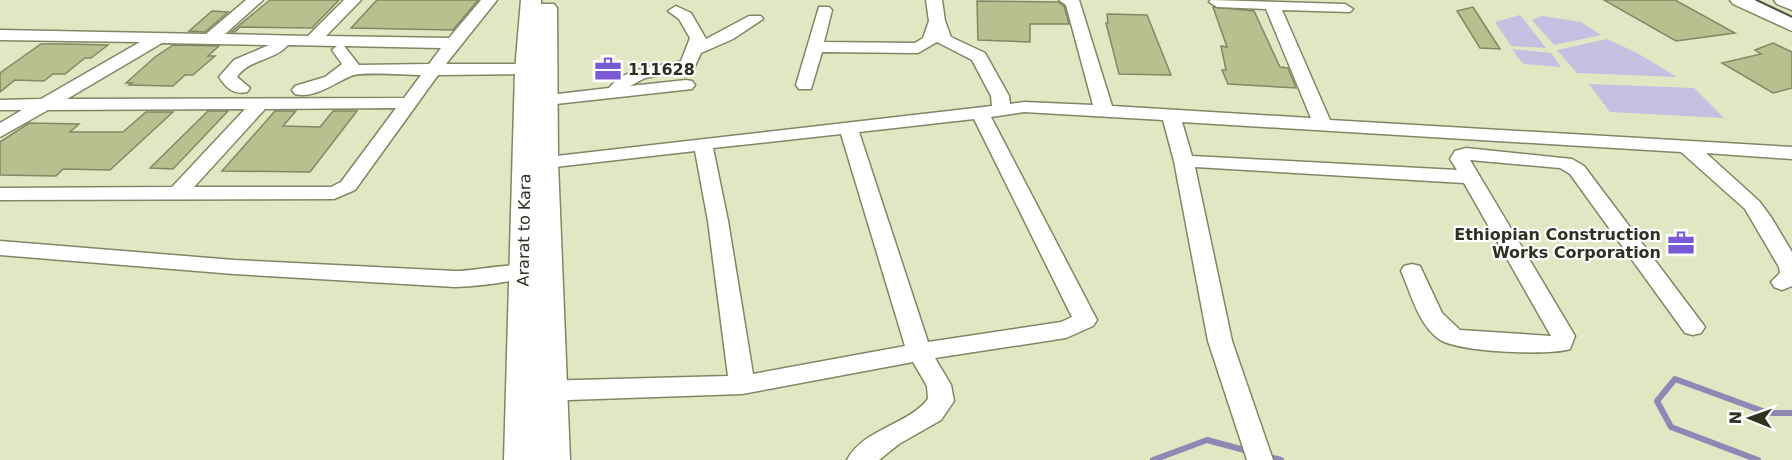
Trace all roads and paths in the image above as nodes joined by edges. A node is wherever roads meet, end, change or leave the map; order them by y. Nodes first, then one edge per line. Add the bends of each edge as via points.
1 (255, 0) edge
2 (353, 0) edge
3 (489, 0) edge
4 (531, 0) edge
5 (548, 0) edge
6 (934, 0) edge
7 (1067, 0) edge
8 (1740, 0) edge
9 (1784, 0) edge
10 (1217, 2) dead end
11 (1792, 4) edge
12 (1272, 6) junction
13 (1345, 9) dead end
14 (824, 10) dead end
15 (676, 11) dead end
16 (755, 19) dead end
17 (937, 21) junction
18 (1792, 25) edge
19 (0, 35) edge
20 (159, 38) junction
21 (210, 39) junction
22 (313, 39) junction
23 (453, 43) junction
24 (281, 45) junction
25 (343, 45) junction
26 (815, 47) junction
27 (695, 49) junction
28 (536, 69) junction
29 (348, 70) junction
30 (432, 71) junction
31 (686, 84) dead end
32 (806, 85) dead end
33 (241, 88) junction
34 (615, 92) junction
35 (300, 97) junction
36 (547, 100) junction
37 (224, 103) junction
38 (261, 103) junction
39 (407, 103) junction
40 (0, 105) edge
41 (45, 105) junction
42 (1002, 110) junction
43 (1104, 111) junction
44 (980, 113) junction
45 (1171, 115) junction
46 (1323, 125) junction
47 (848, 128) junction
48 (0, 131) edge
49 (703, 144) junction
50 (1687, 147) junction
51 (1792, 153) edge
52 (1184, 161) junction
53 (546, 162) junction
54 (1470, 177) junction
55 (0, 194) edge
56 (177, 194) junction
57 (0, 248) edge
58 (524, 271) junction
59 (1412, 271) dead end
60 (1782, 282) dead end
61 (1693, 327) dead end
62 (919, 352) junction
63 (742, 385) junction
64 (523, 390) junction
65 (552, 391) junction
66 (1258, 455) edge
67 (521, 460) edge
68 (553, 460) edge
69 (860, 460) edge

1 - 21 street
2 - 22 street
3 - 23 street
4 - 28 main road, Ararat to Kara
5 - 28 main road, Ararat to Kara
6 - 17 street
7 - 43 street via 1073,2
8 - 18 main road
9 - 11 main road
10 - 12 street
12 - 13 street
12 - 46 street
14 - 26 street
15 - 27 street via 685,16 698,38
16 - 27 street
17 - 26 street via 930,41 918,48
17 - 42 street via 944,40 979,57 1000,96
19 - 20 street
20 - 21 street
20 - 41 street
21 - 24 street
22 - 24 street
22 - 25 street
23 - 25 street
23 - 30 street
24 - 25 street
24 - 33 street via 232,70 228,77
25 - 29 street via 351,64
26 - 32 street
27 - 34 street via 688,64 634,75
28 - 30 street
28 - 36 main road, Ararat to Kara
28 - 58 main road, Ararat to Kara
29 - 30 street
29 - 35 street
30 - 39 street
31 - 34 street
33 - 35 street
33 - 37 street
34 - 36 street
35 - 38 street
35 - 39 street
36 - 53 main road, Ararat to Kara
37 - 38 street
37 - 41 street
38 - 56 street
39 - 56 street via 348,186 334,193
40 - 41 street
41 - 48 street
42 - 43 street via 1024,107
42 - 44 street
43 - 45 street
44 - 47 street
44 - 62 street via 1085,320 1066,330
45 - 46 street
45 - 52 street
46 - 50 street
47 - 49 street
47 - 62 street
49 - 53 street
49 - 63 street
50 - 51 street
50 - 60 street via 1761,217 1790,267 1791,276
52 - 54 street
52 - 66 street via 1220,341
53 - 65 main road, Ararat to Kara
54 - 59 street via 1563,336 1562,343 1455,338 1444,334
54 - 61 street via 1460,159 1462,155 1572,165
55 - 56 street
57 - 58 street via 234,267 455,279
58 - 64 main road, Ararat to Kara
62 - 63 street
62 - 69 street via 939,385 941,400 932,413
63 - 65 street
64 - 65 street
64 - 67 main road, Ararat to Kara
65 - 68 main road, Ararat to Kara

